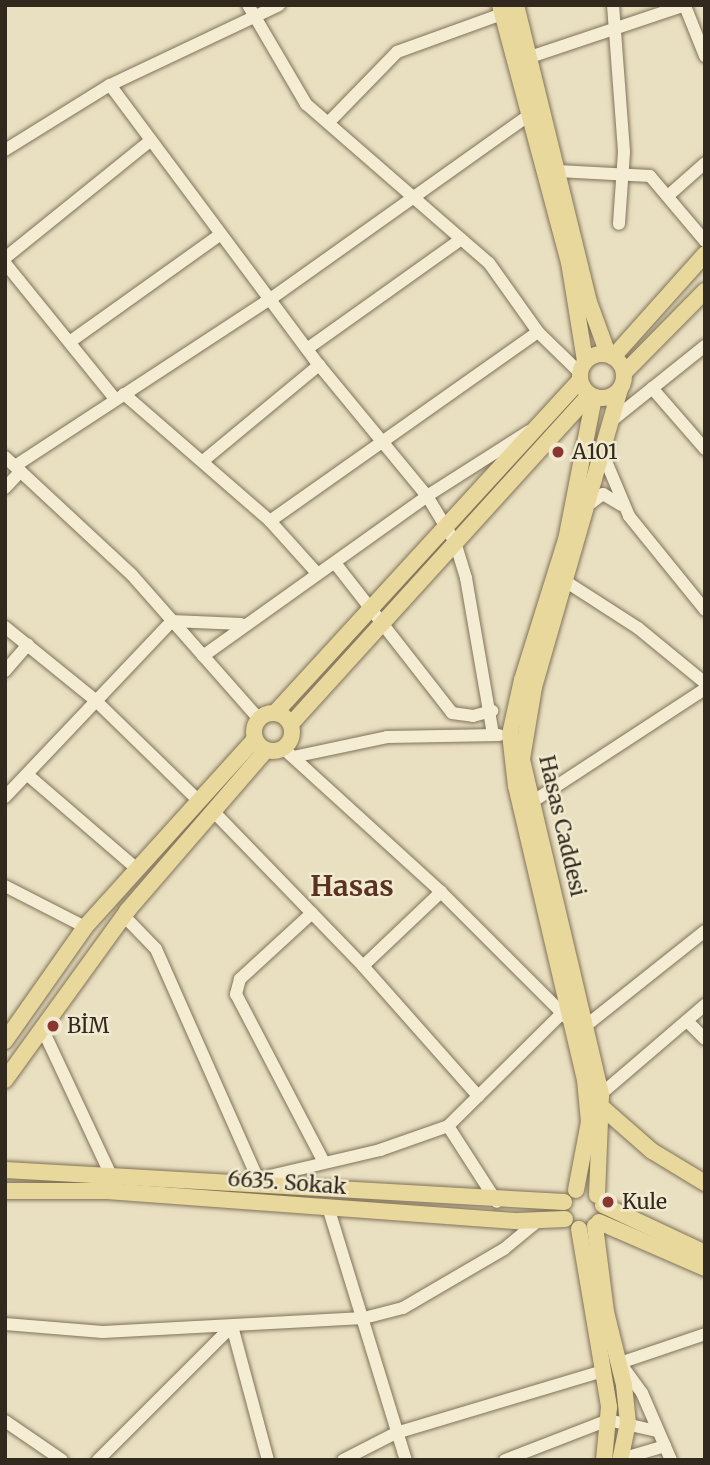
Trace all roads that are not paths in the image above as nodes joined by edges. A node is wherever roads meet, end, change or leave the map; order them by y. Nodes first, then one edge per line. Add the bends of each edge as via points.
1 (279, 5) edge
2 (516, 5) edge
3 (612, 5) edge
4 (685, 5) edge
5 (252, 9) edge
6 (501, 9) edge
7 (614, 27) junction
8 (530, 57) junction
9 (705, 57) edge
10 (110, 85) junction
11 (530, 114) junction
12 (330, 122) junction
13 (150, 141) junction
14 (5, 150) edge
15 (705, 163) edge
16 (558, 171) junction
17 (622, 174) junction
18 (410, 195) junction
19 (669, 195) junction
20 (619, 225) dead end
21 (221, 234) junction
22 (461, 239) junction
23 (705, 241) edge
24 (705, 254) edge
25 (5, 260) edge
26 (705, 291) edge
27 (269, 300) junction
28 (538, 332) junction
29 (71, 341) junction
30 (705, 346) edge
31 (307, 349) junction
32 (610, 356) junction
33 (319, 365) junction
34 (581, 371) junction
35 (624, 373) junction
36 (652, 388) junction
37 (620, 390) junction
38 (592, 396) junction
39 (120, 397) junction
40 (610, 422) junction
41 (541, 423) junction
42 (383, 443) junction
43 (705, 449) edge
44 (603, 454) junction
45 (203, 461) junction
46 (14, 465) edge
47 (5, 488) edge
48 (427, 496) junction
49 (591, 503) junction
50 (624, 508) junction
51 (270, 521) junction
52 (447, 526) junction
53 (455, 542) junction
54 (335, 563) junction
55 (316, 572) junction
56 (565, 581) junction
57 (370, 610) junction
58 (705, 610) edge
59 (172, 621) junction
60 (241, 624) junction
61 (380, 625) junction
62 (5, 627) edge
63 (28, 645) junction
64 (203, 656) junction
65 (5, 671) edge
66 (705, 683) edge
67 (705, 689) edge
68 (94, 699) junction
69 (492, 711) junction
70 (275, 713) junction
71 (259, 719) junction
72 (291, 724) junction
73 (510, 734) junction
74 (493, 735) junction
75 (260, 745) junction
76 (288, 753) junction
77 (29, 776) junction
78 (5, 797) edge
79 (198, 800) junction
80 (532, 802) junction
81 (212, 810) junction
82 (136, 868) junction
83 (5, 886) edge
84 (441, 892) junction
85 (312, 914) junction
86 (124, 916) junction
87 (85, 927) junction
88 (705, 931) edge
89 (363, 966) junction
90 (705, 1005) edge
91 (562, 1013) junction
92 (687, 1021) junction
93 (582, 1025) junction
94 (42, 1028) junction
95 (705, 1039) edge
96 (5, 1041) edge
97 (5, 1080) edge
98 (478, 1096) junction
99 (602, 1102) junction
100 (448, 1126) junction
101 (324, 1162) junction
102 (5, 1170) edge
103 (110, 1173) junction
104 (257, 1177) junction
105 (703, 1179) edge
106 (237, 1185) junction
107 (576, 1190) junction
108 (5, 1191) edge
109 (497, 1202) junction
110 (564, 1202) junction
111 (328, 1207) junction
112 (599, 1212) junction
113 (538, 1220) junction
114 (572, 1224) junction
115 (705, 1253) edge
116 (705, 1268) edge
117 (364, 1318) junction
118 (5, 1324) edge
119 (232, 1326) junction
120 (705, 1334) edge
121 (620, 1363) junction
122 (603, 1371) junction
123 (608, 1420) junction
124 (5, 1421) edge
125 (628, 1423) junction
126 (657, 1431) junction
127 (396, 1433) junction
128 (664, 1446) junction
129 (615, 1459) edge
130 (62, 1460) edge
131 (98, 1460) edge
132 (268, 1460) edge
133 (343, 1460) edge
134 (406, 1460) edge
135 (505, 1460) edge
136 (671, 1460) edge

1 - 5 street
2 - 8 main road
3 - 7 street
4 - 7 street
4 - 9 street
5 - 10 street
5 - 12 street via 306,104
6 - 11 main road
6 - 12 street via 397,52
7 - 8 street
7 - 17 street
8 - 16 main road
10 - 13 street
10 - 14 street
11 - 18 street
11 - 34 main road via 569,262
12 - 18 street
13 - 21 street
13 - 25 street
15 - 19 street
16 - 17 street
16 - 32 main road via 589,302
17 - 19 street via 650,176
17 - 20 street
18 - 22 street
18 - 27 street
19 - 23 street
21 - 27 street
21 - 29 street
22 - 28 street via 489,263
22 - 31 street
24 - 32 main road
25 - 29 street
26 - 35 main road
27 - 31 street
27 - 39 street
28 - 34 street
28 - 42 street
29 - 39 street
30 - 36 street
31 - 33 street
32 - 34 main road
32 - 35 main road
33 - 42 street
33 - 45 street
34 - 38 main road
34 - 41 main road
35 - 37 main road, Hasas Caddesi
36 - 40 street
36 - 43 street
37 - 38 main road
37 - 40 main road, Hasas Caddesi
38 - 53 main road
38 - 73 main road, Hasas Caddesi via 566,540
39 - 45 street
39 - 46 street
40 - 44 main road, Hasas Caddesi
41 - 48 street
41 - 52 main road
42 - 48 street
42 - 51 street
44 - 49 main road, Hasas Caddesi
44 - 50 street
45 - 51 street
46 - 47 street
46 - 59 street via 132,575
48 - 52 street
48 - 54 street
49 - 50 street via 603,494
49 - 56 main road, Hasas Caddesi
50 - 58 street via 650,548
51 - 55 street
52 - 53 street
52 - 57 main road
53 - 61 main road
53 - 69 street
54 - 55 street
54 - 57 street
55 - 60 street
56 - 66 street via 638,628
56 - 80 main road, Hasas Caddesi via 526,719 523,759
57 - 61 street
57 - 70 main road
59 - 60 street
59 - 64 street
59 - 68 street
60 - 64 street
61 - 69 street via 452,713 473,716
61 - 72 main road
62 - 63 street
63 - 65 street
63 - 68 street
64 - 71 street
67 - 80 street
68 - 77 street
68 - 79 street
69 - 74 street
70 - 71 main road
70 - 72 main road
71 - 75 main road
72 - 76 main road
73 - 74 street
73 - 93 main road, Hasas Caddesi via 516,786
74 - 76 street via 387,737
75 - 76 main road
75 - 79 main road
75 - 81 main road
76 - 84 street
77 - 78 street
77 - 82 street
79 - 82 main road
80 - 93 main road, Hasas Caddesi
81 - 85 street
81 - 86 main road
82 - 87 main road
83 - 87 street
84 - 89 street
84 - 91 street
85 - 89 street
85 - 101 street via 240,979 236,994
86 - 94 main road
86 - 104 street via 161,960
87 - 96 main road
88 - 93 street
89 - 98 street
90 - 92 street
91 - 93 street
91 - 98 street
92 - 95 street
92 - 99 street
93 - 99 main road, Hasas Caddesi
93 - 107 main road, Hasas Caddesi via 589,1122
94 - 97 main road
94 - 103 street
98 - 100 street
99 - 105 main road via 652,1151
99 - 112 main road, Hasas Caddesi
100 - 101 street via 380,1150
100 - 109 street
101 - 104 street
102 - 103 main road, 6635. Sokak
103 - 106 main road, 6635. Sokak
104 - 106 street
106 - 109 main road, 6635. Sokak
107 - 110 main road
107 - 112 main road
108 - 111 main road, 6635. Sokak via 107,1191
109 - 110 main road, 6635. Sokak
110 - 114 main road
111 - 113 main road, 6635. Sokak
111 - 117 street
112 - 114 main road, 6635. Sokak
112 - 115 main road
112 - 116 main road
112 - 121 main road, Hasas Caddesi via 606,1312
113 - 114 main road, 6635. Sokak
113 - 117 street via 504,1248 403,1308
114 - 122 main road
117 - 119 street
117 - 127 street
118 - 119 street via 103,1332
119 - 131 street
119 - 132 street
120 - 121 street
121 - 125 main road, Hasas Caddesi
121 - 126 street via 642,1393
122 - 123 main road
122 - 127 street
123 - 125 street
123 - 129 main road
123 - 135 street
124 - 130 street
125 - 126 street
125 - 129 main road, Hasas Caddesi
126 - 128 street
127 - 133 street
127 - 134 street
128 - 129 street
128 - 136 street

